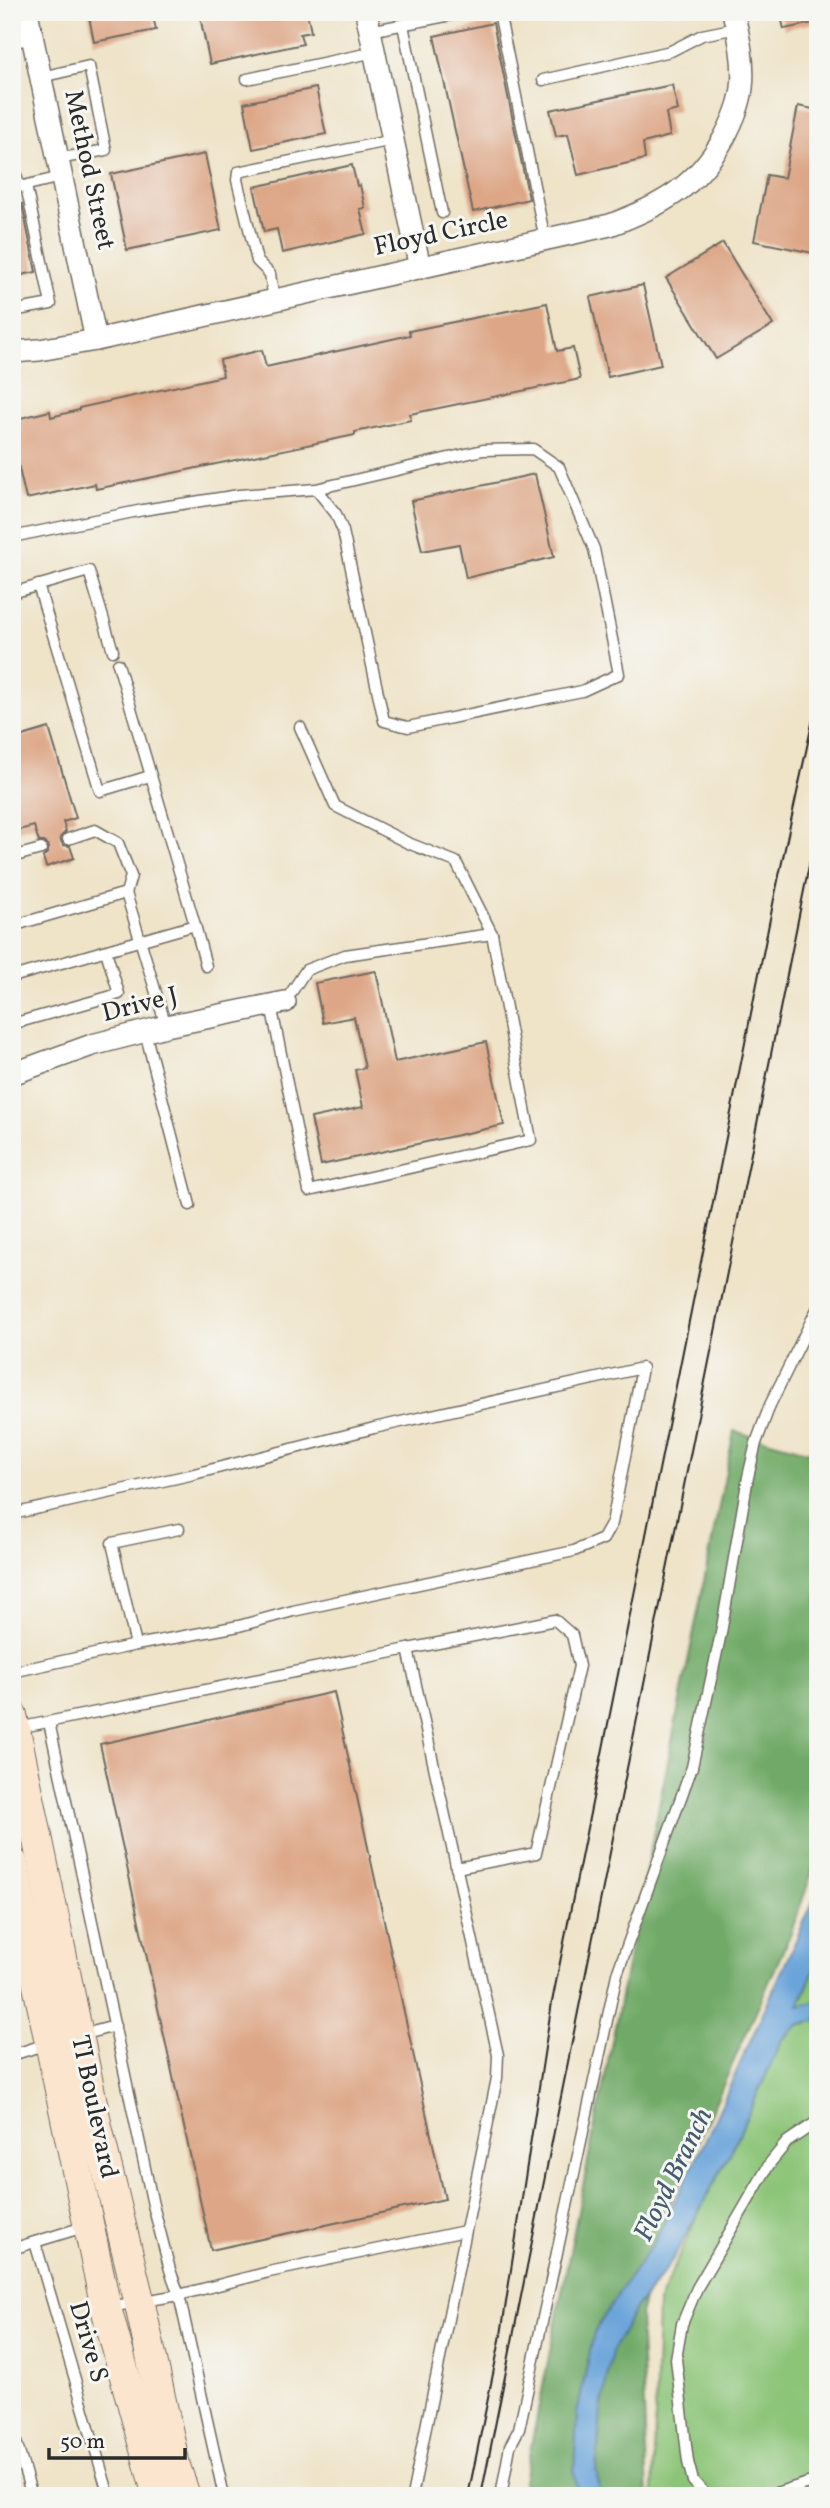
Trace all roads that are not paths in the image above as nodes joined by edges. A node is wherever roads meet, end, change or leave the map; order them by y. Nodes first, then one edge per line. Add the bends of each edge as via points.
1 (27, 12) edge
2 (466, 12) edge
3 (499, 12) edge
4 (735, 20) edge
5 (402, 25) junction
6 (370, 32) edge
7 (22, 40) edge
8 (41, 77) junction
9 (247, 79) dead end
10 (543, 80) dead end
11 (393, 140) junction
12 (12, 158) edge
13 (60, 168) junction
14 (26, 186) junction
15 (442, 213) dead end
16 (545, 240) junction
17 (420, 268) junction
18 (274, 300) junction
19 (12, 311) edge
20 (96, 340) junction
21 (12, 352) edge
22 (316, 489) junction
23 (12, 537) edge
24 (38, 586) junction
25 (12, 593) edge
26 (113, 651) dead end
27 (118, 664) dead end
28 (300, 727) dead end
29 (150, 776) junction
30 (68, 839) dead end
31 (41, 849) dead end
32 (12, 857) edge
33 (126, 893) junction
34 (195, 925) junction
35 (12, 926) edge
36 (492, 934) junction
37 (140, 941) junction
38 (106, 951) junction
39 (206, 966) dead end
40 (12, 977) edge
41 (278, 1003) junction
42 (12, 1024) edge
43 (155, 1029) junction
44 (12, 1074) edge
45 (190, 1205) dead end
46 (818, 1307) edge
47 (12, 1514) edge
48 (179, 1529) dead end
49 (136, 1645) junction
50 (408, 1649) junction
51 (12, 1672) edge
52 (14, 1722) edge
53 (49, 1722) junction
54 (12, 1862) edge
55 (456, 1868) junction
56 (115, 2026) junction
57 (65, 2039) junction
58 (12, 2055) edge
59 (818, 2121) edge
60 (88, 2226) junction
61 (464, 2231) junction
62 (36, 2242) junction
63 (12, 2249) edge
64 (179, 2295) junction
65 (139, 2300) junction
66 (106, 2308) junction
67 (12, 2428) edge
68 (818, 2480) edge
69 (32, 2496) edge
70 (109, 2496) edge
71 (158, 2496) edge
72 (185, 2496) edge
73 (224, 2496) edge
74 (412, 2496) edge
75 (501, 2496) edge
76 (707, 2496) edge
77 (766, 2496) edge

1 - 7 street, Method Street
2 - 5 lane
3 - 16 lane
4 - 10 lane via 671,51
4 - 16 street, Floyd Circle via 743,87 717,150 696,177 645,212
5 - 6 lane
5 - 15 lane
6 - 9 lane
6 - 11 street
7 - 8 street, Method Street
8 - 13 street, Method Street
8 - 13 lane via 89,66 106,150
11 - 17 street
11 - 18 lane via 238,172 257,261 270,274
12 - 14 lane via 19,187
13 - 14 lane
13 - 20 street, Method Street
14 - 19 lane via 51,304
16 - 17 street, Floyd Circle
17 - 18 street, Floyd Circle
18 - 20 street, Floyd Circle
20 - 21 street, Floyd Circle
22 - 22 lane via 483,450 533,449 548,458 559,467 594,549 619,674 582,691 408,727 384,721 343,531
22 - 23 lane via 143,510
24 - 25 lane
24 - 26 lane via 89,571
24 - 29 lane via 100,791
27 - 29 lane
28 - 36 lane via 335,806 456,862
29 - 34 lane
30 - 33 lane via 95,830 118,843 131,876
31 - 32 lane
33 - 35 lane
33 - 37 lane
34 - 37 lane
34 - 39 lane
36 - 41 lane via 345,955 306,970
36 - 41 lane via 531,1140 309,1191
37 - 38 lane
37 - 43 lane
38 - 40 lane
38 - 42 lane via 119,994
41 - 43 street, Drive J
43 - 44 street, Drive J via 92,1045
43 - 45 lane
46 - 75 lane via 755,1443 692,1767 617,1974
47 - 49 lane via 642,1368 612,1524 603,1539 574,1551
48 - 49 lane via 112,1543
49 - 51 lane
50 - 53 lane
50 - 55 lane
50 - 55 lane via 555,1620 572,1635 579,1667 536,1853
52 - 53 lane
52 - 57 street, TI Boulevard
53 - 56 lane
54 - 57 street, TI Boulevard
55 - 61 lane via 498,2055
56 - 57 lane
56 - 64 lane via 153,2205
57 - 58 lane
57 - 60 street, TI Boulevard
57 - 65 street, TI Boulevard via 97,2127
59 - 76 lane via 787,2142 770,2163 697,2288 682,2324 676,2359 688,2462 693,2481
60 - 62 lane
60 - 66 street, TI Boulevard
61 - 64 lane
61 - 74 lane
62 - 63 lane
62 - 70 lane, Drive S
64 - 65 lane
64 - 73 lane
65 - 66 lane
65 - 72 street, TI Boulevard
66 - 71 street, TI Boulevard
67 - 69 lane
68 - 77 lane

